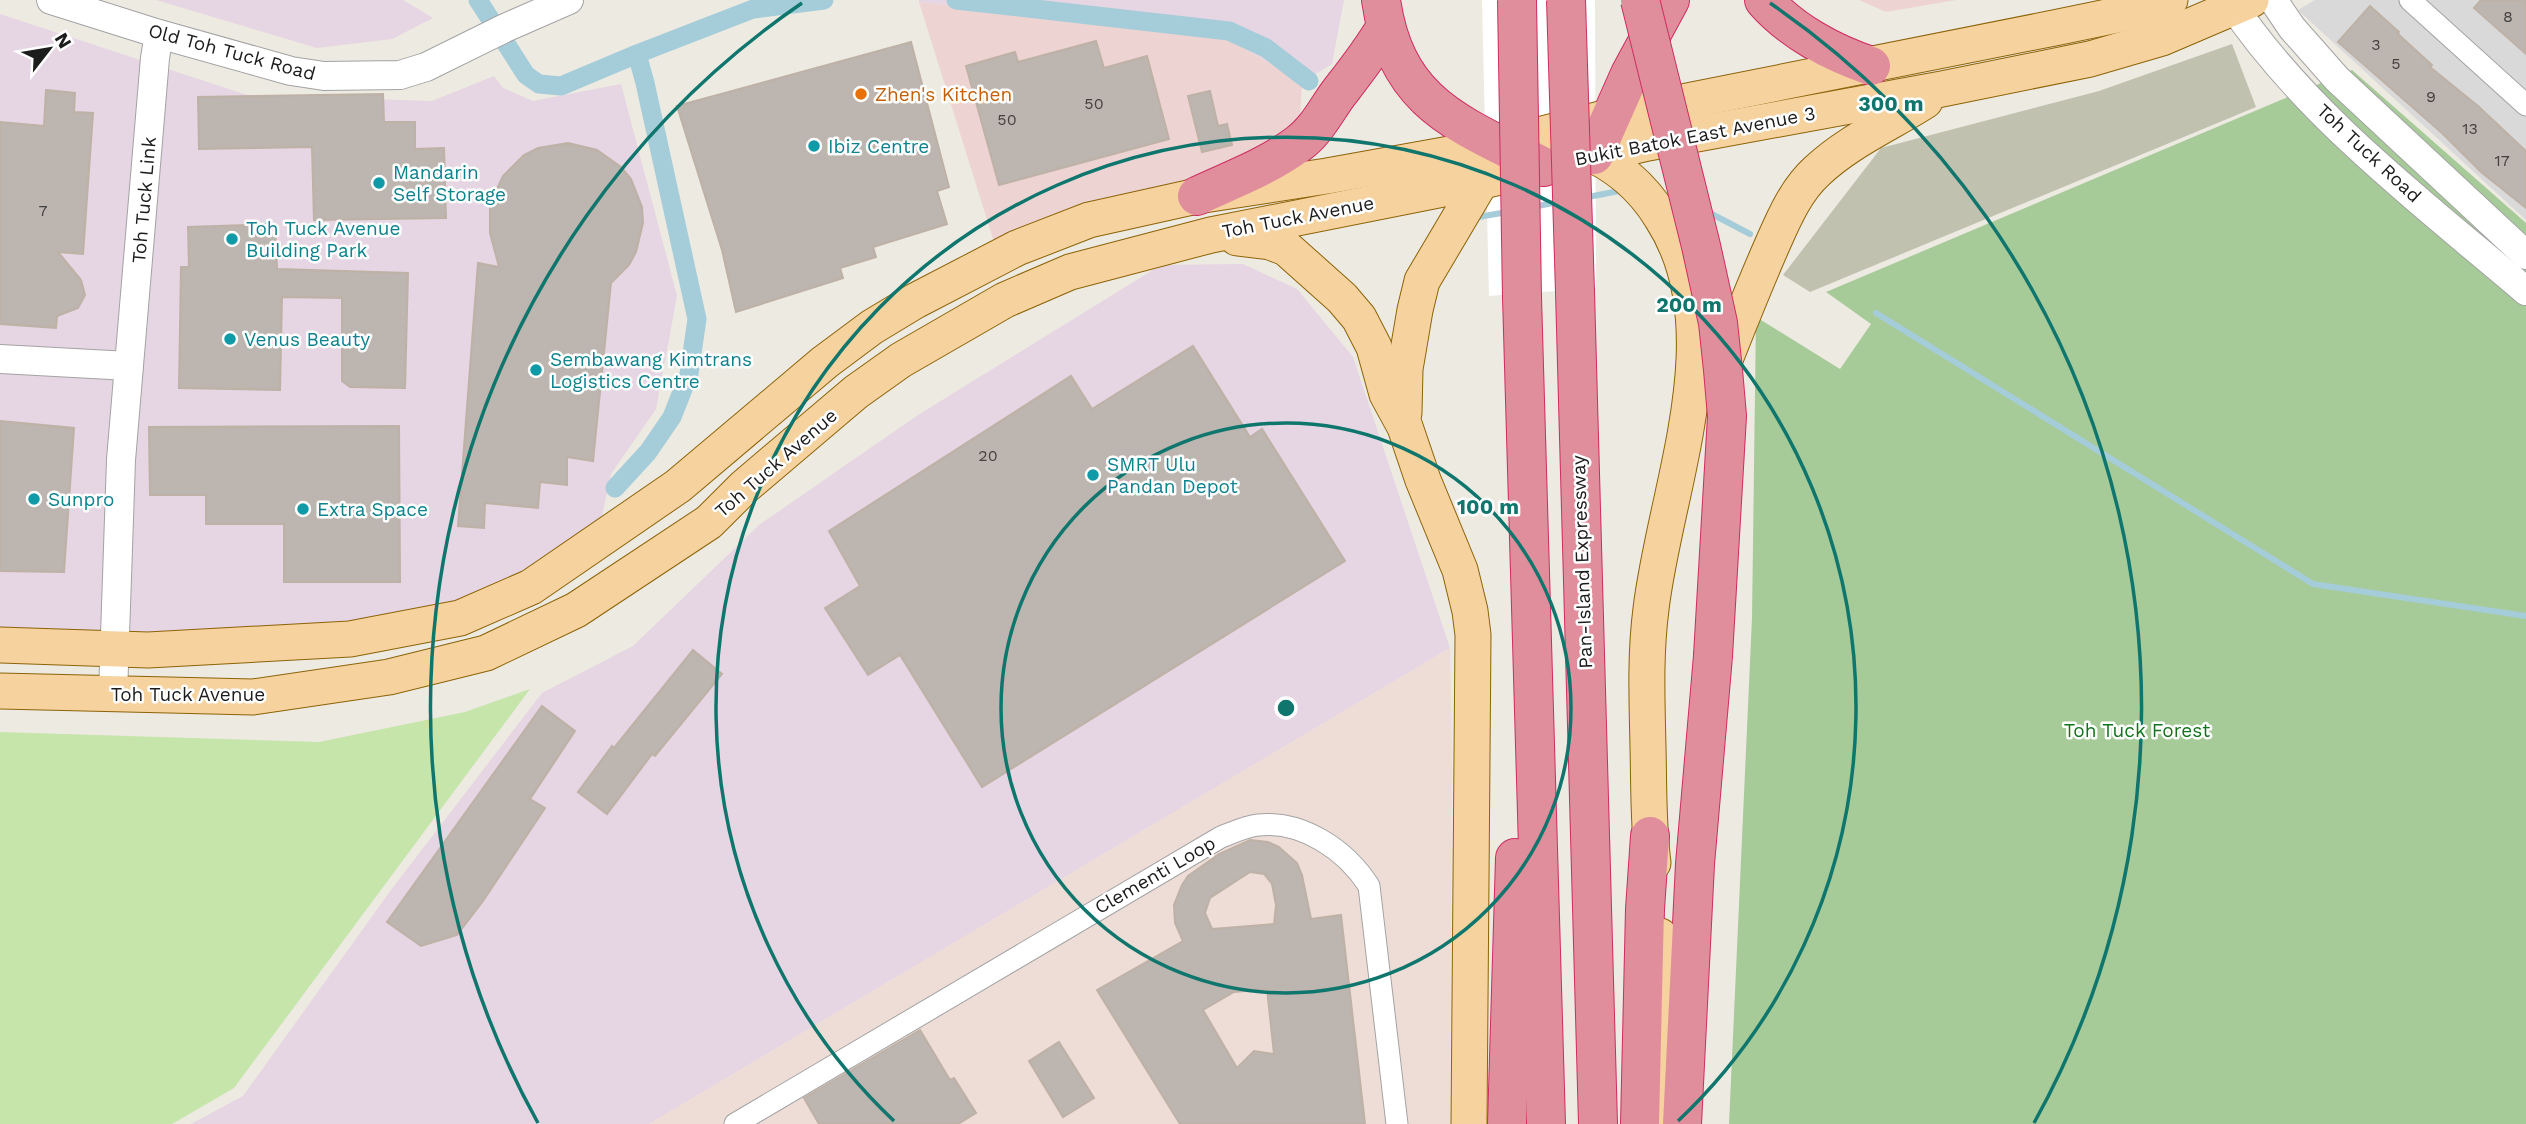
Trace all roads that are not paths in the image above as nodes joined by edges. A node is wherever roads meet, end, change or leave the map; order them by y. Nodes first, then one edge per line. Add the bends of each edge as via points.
1 (51, 0) edge
2 (569, 0) edge
3 (1517, 0) edge
4 (1566, 0) edge
5 (1640, 0) edge
6 (1670, 0) edge
7 (1764, 0) edge
8 (2170, 0) edge
9 (2273, 0) edge
10 (2410, 0) edge
11 (2238, 3) edge
12 (1383, 14) edge
13 (159, 34) junction
14 (1871, 66) junction
15 (1942, 89) junction
16 (2526, 105) edge
17 (1612, 116) junction
18 (1500, 145) junction
19 (1543, 150) junction
20 (1594, 155) junction
21 (1483, 180) junction
22 (1197, 196) junction
23 (1211, 235) junction
24 (2526, 255) edge
25 (2526, 291) edge
26 (0, 359) edge
27 (129, 366) junction
28 (1405, 427) junction
29 (1679, 473) junction
30 (0, 645) edge
31 (114, 648) junction
32 (0, 691) edge
33 (113, 694) junction
34 (1534, 725) junction
35 (1650, 835) junction
36 (735, 1124) edge
37 (1397, 1124) edge
38 (1469, 1124) edge
39 (1507, 1124) edge
40 (1546, 1124) edge
41 (1598, 1124) edge
42 (1640, 1124) edge
43 (1663, 1124) edge
44 (1682, 1124) edge

1 - 13 street, Old Toh Tuck Road
2 - 13 street, Old Toh Tuck Road via 400,75 324,76 290,71
3 - 34 highway, bridge
4 - 41 highway, Pan-Island Expressway, bridge
5 - 44 highway, bridge via 1701,246 1717,323 1727,416 1695,864
6 - 17 highway
7 - 14 highway via 1793,26 1833,51
8 - 14 main road, Bukit Batok East Avenue 3
9 - 24 street, Toh Tuck Road via 2336,79
10 - 16 street
11 - 15 main road, Bukit Batok East Avenue 3 via 2162,38 2102,56
11 - 25 street, Toh Tuck Road via 2284,72 2375,162
12 - 18 highway via 1395,56 1412,83 1460,125
12 - 22 highway via 1365,60 1299,144
13 - 27 street, Toh Tuck Link
14 - 17 main road, Bukit Batok East Avenue 3
15 - 20 main road, Bukit Batok East Avenue 3
15 - 29 main road via 1856,141 1804,187 1764,263
17 - 19 main road, Bukit Batok East Avenue 3
17 - 20 highway
18 - 19 highway
18 - 21 main road
18 - 22 main road, Toh Tuck Avenue
19 - 20 main road, Bukit Batok East Avenue 3
19 - 21 main road, Toh Tuck Avenue
20 - 29 main road via 1629,177 1650,199 1681,253 1693,316 1694,370
21 - 23 main road, Toh Tuck Avenue
21 - 28 main road via 1422,281 1405,369
22 - 31 main road, Toh Tuck Avenue via 1078,225 1017,248 915,301 862,334 678,486 600,541 531,587 460,618 350,639
23 - 28 main road via 1286,248 1342,298 1374,347 1387,394
23 - 33 main road, Toh Tuck Avenue via 1070,272 950,330 856,392 709,522 576,610 486,653 389,677 253,697
26 - 27 street
27 - 31 street, Toh Tuck Link
28 - 38 main road via 1460,570 1473,635
29 - 35 main road via 1650,612 1646,673
30 - 31 main road, Toh Tuck Avenue
31 - 33 street, Toh Tuck Link
32 - 33 main road, Toh Tuck Avenue
34 - 39 highway via 1516,827
34 - 40 highway
35 - 42 highway
35 - 43 main road via 1664,1013
36 - 37 street, Clementi Loop via 1221,837 1256,824 1316,835 1361,873 1369,886

